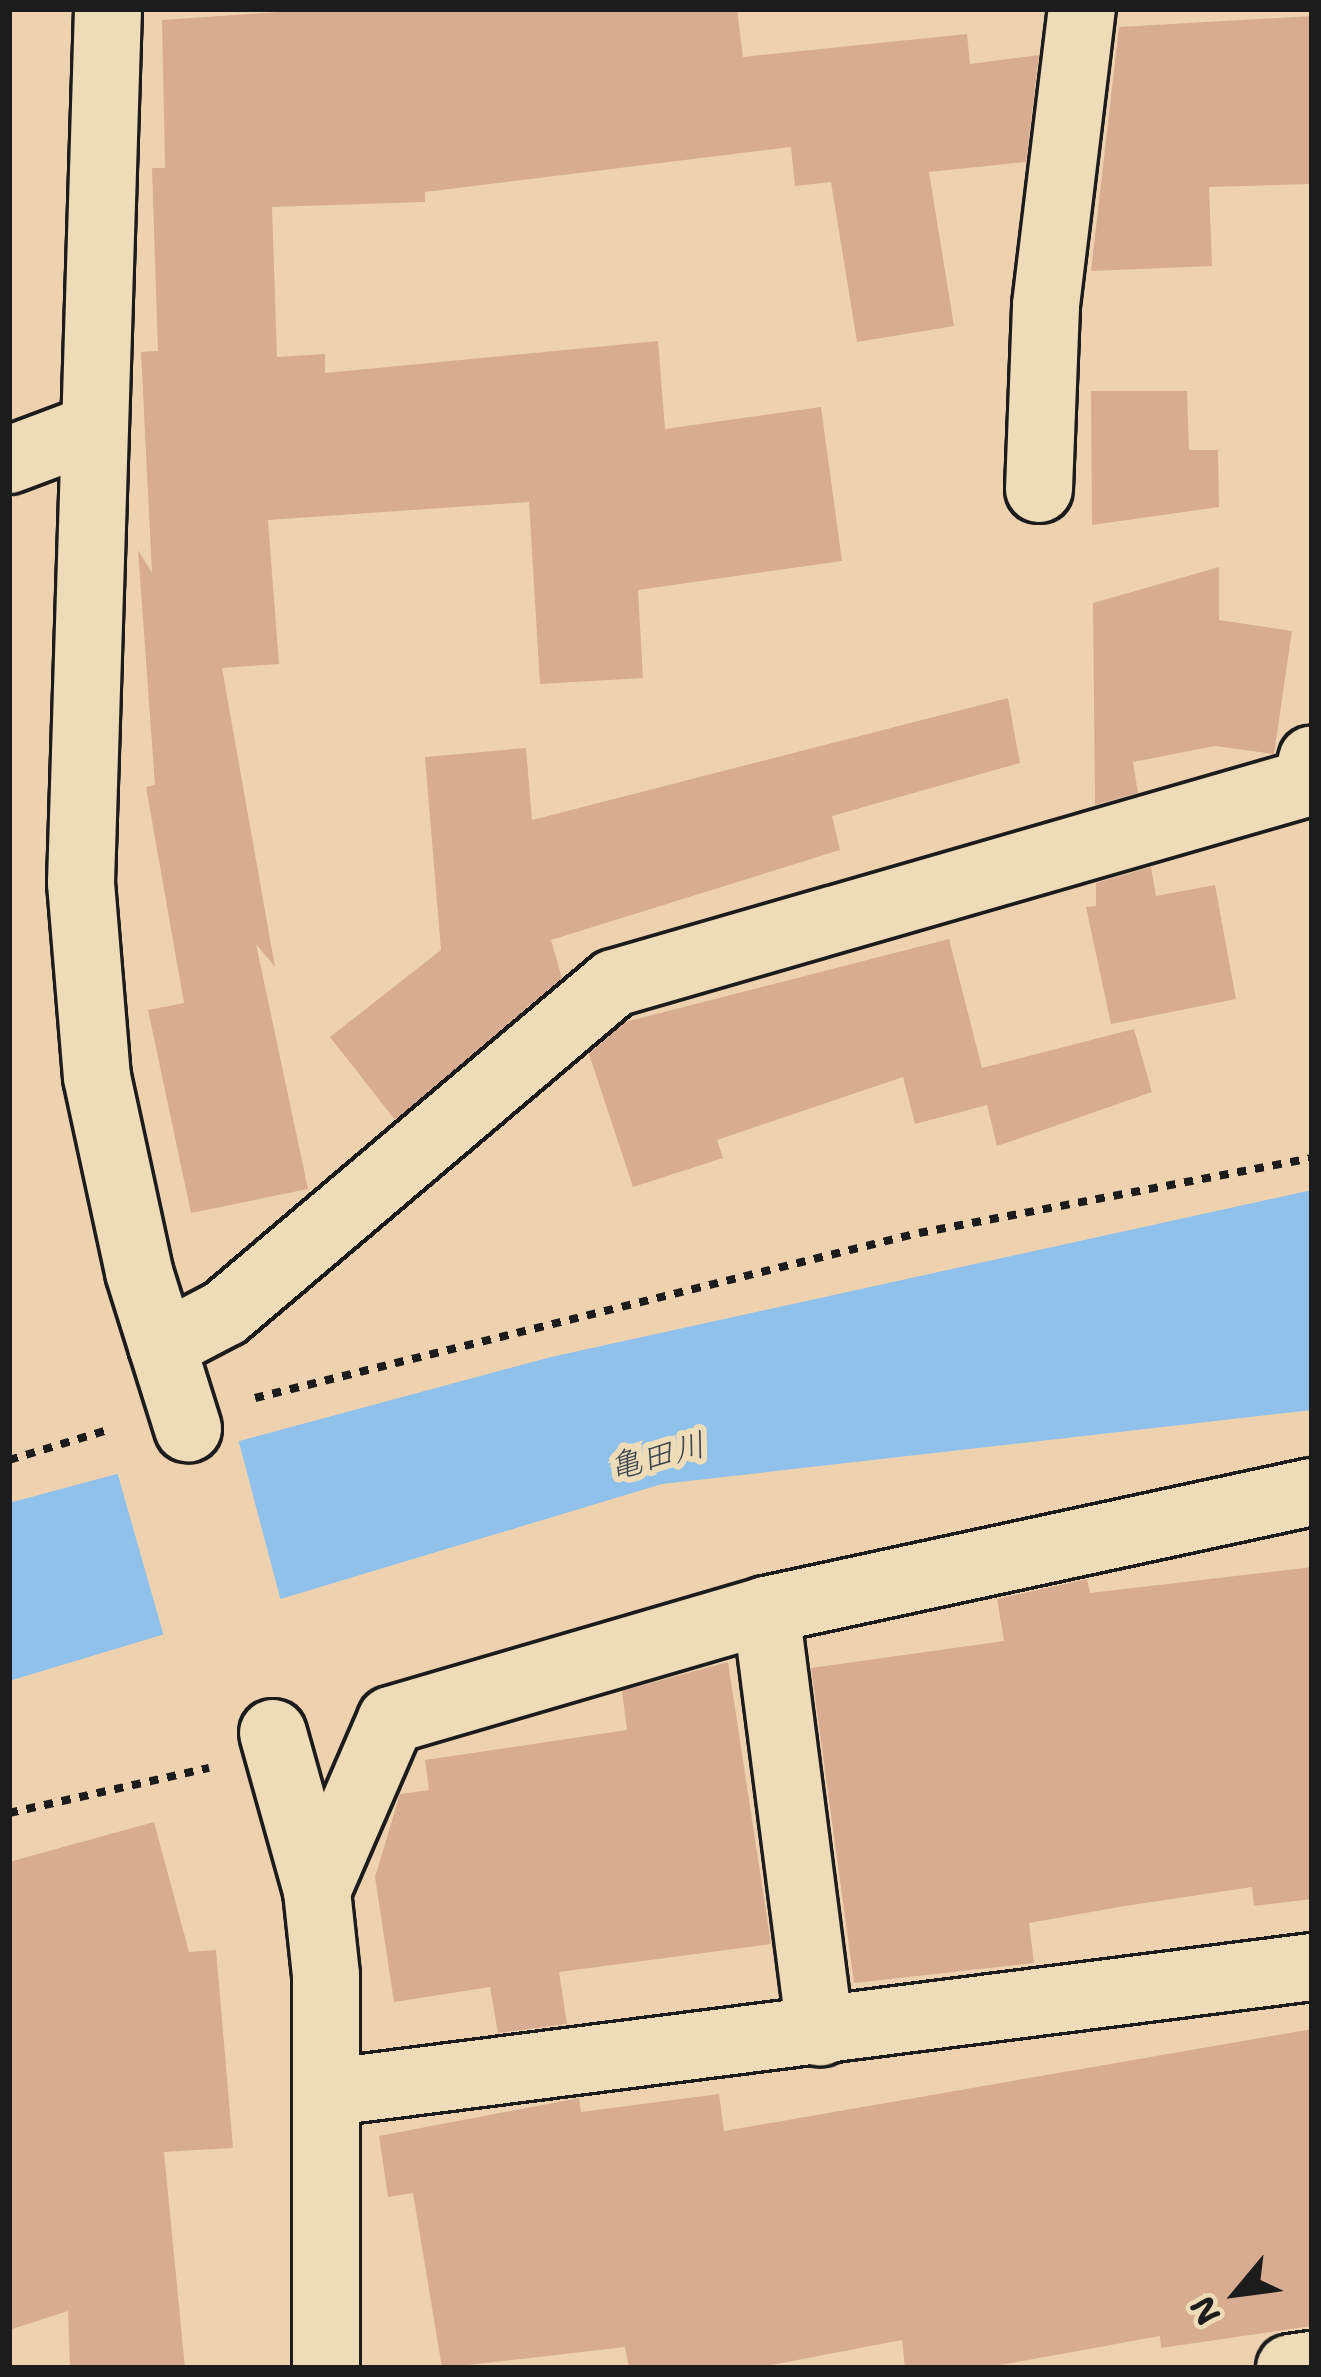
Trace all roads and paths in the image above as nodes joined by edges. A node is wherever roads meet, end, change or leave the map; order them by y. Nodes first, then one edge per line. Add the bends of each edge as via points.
1 (108, 9) edge
2 (1082, 9) edge
3 (94, 428) junction
4 (9, 460) edge
5 (1039, 489) dead end
6 (1312, 760) edge
7 (1312, 1158) edge
8 (162, 1346) junction
9 (164, 1423) junction
10 (9, 1460) edge
11 (1312, 1492) edge
12 (766, 1610) junction
13 (274, 1733) dead end
14 (216, 1766) dead end
15 (9, 1814) edge
16 (317, 1891) junction
17 (1312, 1967) edge
18 (820, 2032) junction
19 (332, 2092) junction
20 (1312, 2365) edge
21 (326, 2368) edge
22 (1290, 2368) edge

1 - 3 street
2 - 5 street via 1046,305
3 - 4 street
3 - 8 street via 81,883 98,1077
6 - 8 street via 1307,782 614,983 226,1313
7 - 9 path via 943,1228
8 - 9 street
9 - 10 path
11 - 12 street
12 - 16 street via 391,1720
12 - 18 street
13 - 16 street
14 - 15 path
16 - 19 street
17 - 18 street
18 - 19 street
19 - 21 street
20 - 22 street

